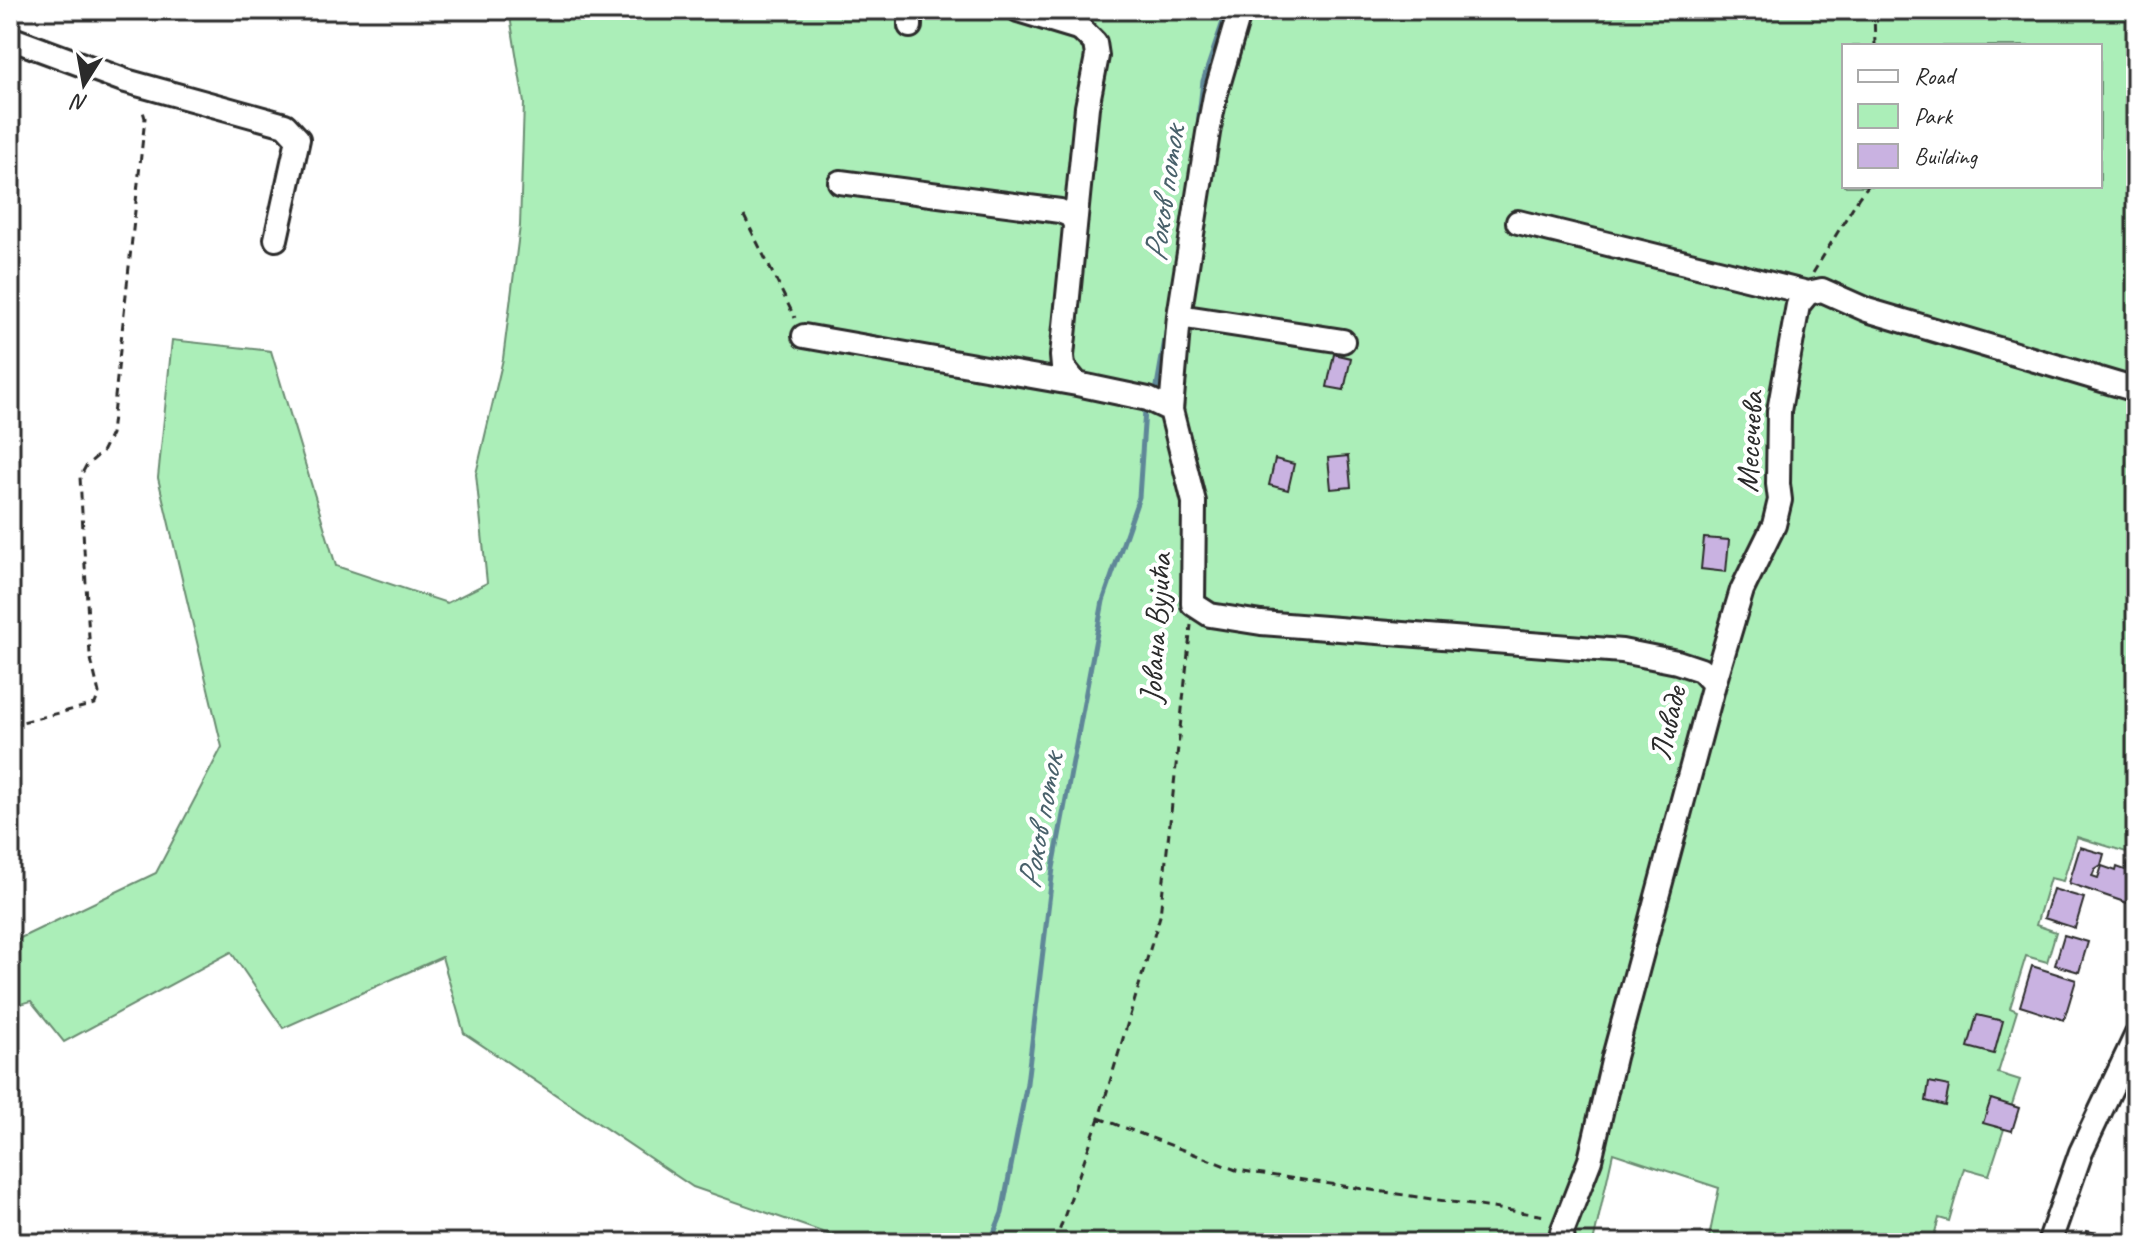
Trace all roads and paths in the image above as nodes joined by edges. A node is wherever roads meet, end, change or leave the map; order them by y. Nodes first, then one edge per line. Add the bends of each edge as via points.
1 (1018, 10) edge
2 (1240, 10) edge
3 (1874, 10) edge
4 (10, 38) edge
5 (1875, 44) edge
6 (142, 107) dead end
7 (840, 182) dead end
8 (1866, 188) edge
9 (744, 216) dead end
10 (1518, 222) dead end
11 (1075, 224) junction
12 (276, 239) dead end
13 (1808, 293) junction
14 (1179, 316) junction
15 (804, 336) joint
16 (1343, 341) dead end
17 (1077, 384) junction
18 (2136, 390) edge
19 (1171, 410) junction
20 (1193, 604) junction
21 (1714, 684) junction
22 (10, 725) edge
23 (2136, 1036) edge
24 (2113, 1083) junction
25 (2136, 1088) edge
26 (1099, 1118) junction
27 (1566, 1219) junction
28 (1055, 1243) edge
29 (1563, 1243) edge
30 (2049, 1243) edge

1 - 11 street via 1081,29 1095,43
2 - 14 street, Јована Вујића via 1215,96
3 - 5 path
4 - 12 street via 126,81 285,125 298,139
6 - 22 path via 145,118 111,434 80,477 90,655 99,693 95,704
7 - 11 street via 1060,211
8 - 13 path via 1813,271
9 - 15 path
10 - 13 street
11 - 17 street via 1062,356 1063,367
13 - 18 street via 1822,290 1867,310
13 - 21 street, Месечева via 1798,305 1779,411 1780,500 1774,525 1742,590
14 - 16 street
14 - 19 street, Јована Вујића
15 - 17 street
17 - 19 street via 1148,399
19 - 20 street, Јована Вујића via 1194,502
20 - 21 street, Ливаде via 1210,615 1250,622 1622,651 1701,670
20 - 26 path, Јована Вујића via 1160,916
21 - 27 street, Ливаде via 1590,1160
23 - 24 street
24 - 25 street
24 - 30 street via 2081,1152
26 - 27 path via 1236,1170
26 - 28 path, Јована Вујића
27 - 29 street, Ливаде

